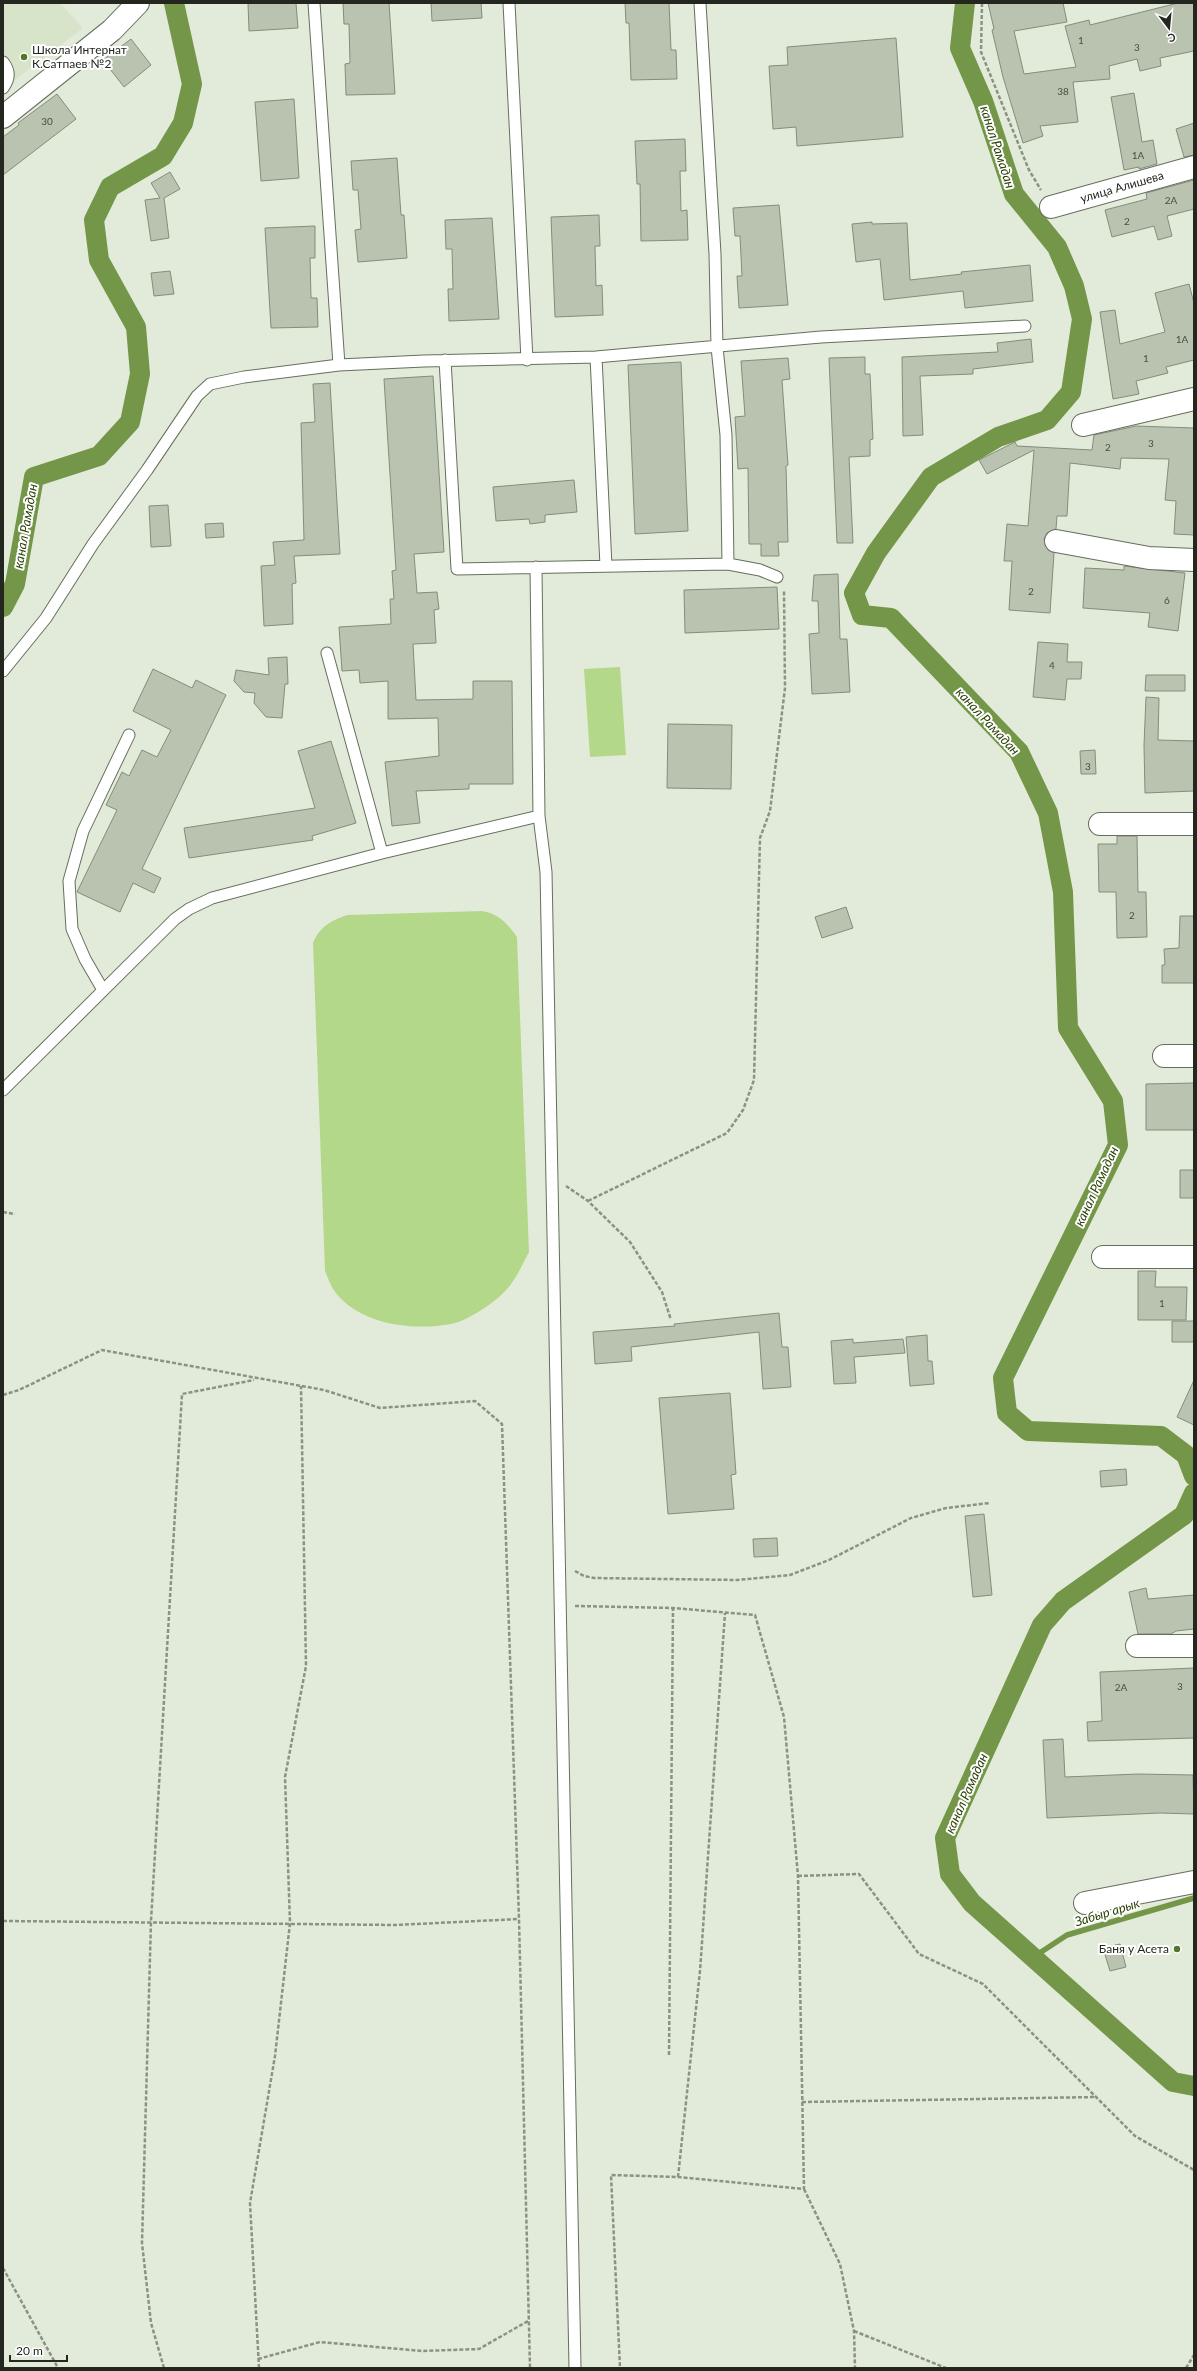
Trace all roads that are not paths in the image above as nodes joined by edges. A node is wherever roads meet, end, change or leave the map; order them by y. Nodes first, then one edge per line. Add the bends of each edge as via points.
1 (138, 3) edge
2 (314, 3) edge
3 (509, 3) edge
4 (700, 3) edge
5 (3, 62) edge
6 (3, 88) edge
7 (3, 117) edge
8 (1194, 167) edge
9 (1051, 207) road end
10 (1025, 326) dead end
11 (717, 348) junction
12 (596, 357) junction
13 (446, 360) junction
14 (527, 360) junction
15 (338, 365) junction
16 (1194, 399) edge
17 (1083, 426) dead end
18 (1056, 541) dead end
19 (1194, 560) edge
20 (728, 564) junction
21 (606, 566) junction
22 (536, 567) junction
23 (777, 577) road end
24 (327, 653) dead end
25 (3, 671) edge
26 (129, 735) dead end
27 (539, 816) junction
28 (1100, 824) dead end
29 (1194, 824) edge
30 (382, 853) junction
31 (103, 990) junction
32 (1164, 1056) dead end
33 (1194, 1056) edge
34 (3, 1090) edge
35 (1194, 1257) edge
36 (1103, 1258) dead end
37 (1137, 1646) dead end
38 (1194, 1646) edge
39 (1194, 1882) edge
40 (1084, 1903) dead end
41 (575, 2368) edge

1 - 7 street via 112,30
2 - 15 lane
3 - 14 lane
4 - 11 lane via 715,254
5 - 6 lane via 9,76
8 - 9 street, улица Алишева
10 - 11 lane via 821,337
11 - 12 lane
11 - 20 lane via 726,435
12 - 14 lane
12 - 21 lane
13 - 14 lane
13 - 15 lane
13 - 22 lane via 457,569
15 - 25 lane via 210,384 197,396 93,544 46,618
16 - 17 street
18 - 19 street via 1149,558
20 - 21 lane
20 - 23 lane via 760,570
21 - 22 lane
22 - 27 lane
24 - 30 lane
26 - 31 lane via 83,831 70,881 72,929 85,960
27 - 30 lane
27 - 41 lane via 546,872
28 - 29 street
30 - 31 lane via 212,898 194,906 175,919
31 - 34 lane
32 - 33 street
35 - 36 street
37 - 38 street
39 - 40 street

